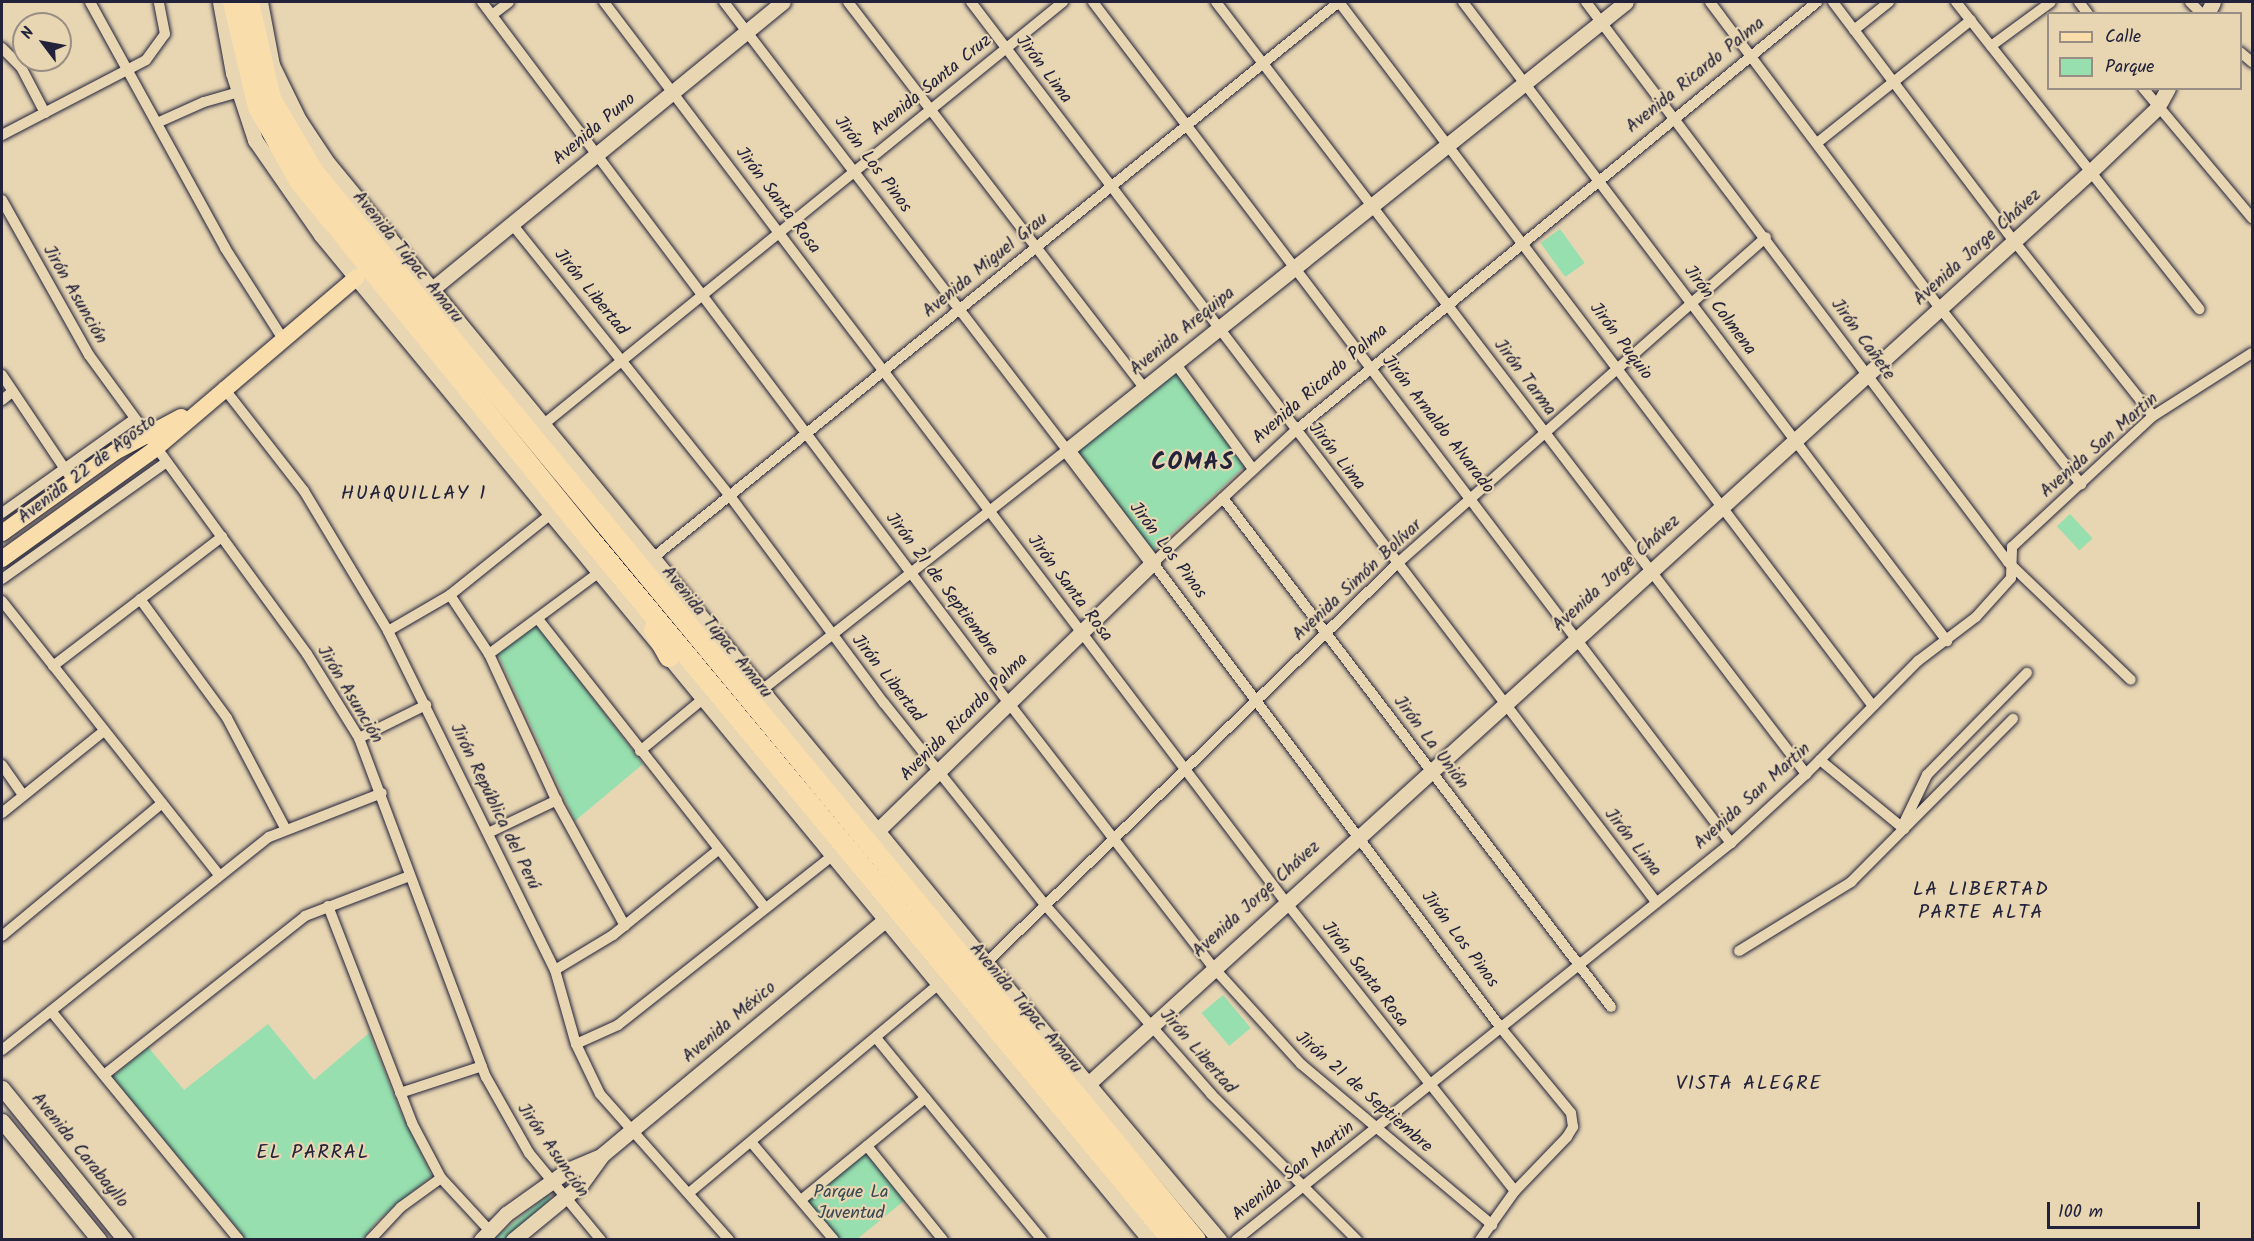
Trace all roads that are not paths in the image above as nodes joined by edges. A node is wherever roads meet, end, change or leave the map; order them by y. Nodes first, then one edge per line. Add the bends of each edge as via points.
1 (90, 2) edge
2 (159, 2) edge
3 (220, 2) edge
4 (233, 2) edge
5 (249, 2) edge
6 (260, 2) edge
7 (482, 2) edge
8 (509, 2) edge
9 (604, 2) edge
10 (724, 2) edge
11 (783, 2) edge
12 (848, 2) edge
13 (971, 2) edge
14 (1063, 2) edge
15 (1093, 2) edge
16 (1216, 2) edge
17 (1339, 2) edge
18 (1463, 2) edge
19 (1586, 2) edge
20 (1626, 2) edge
21 (1710, 2) edge
22 (1817, 2) edge
23 (1833, 2) edge
24 (1889, 2) edge
25 (1956, 2) edge
26 (2051, 2) edge
27 (2190, 2) edge
28 (2202, 12) edge
29 (492, 15) junction
30 (1971, 20) junction
31 (1601, 21) junction
32 (1854, 30) junction
33 (746, 32) junction
34 (1991, 46) junction
35 (2, 48) edge
36 (1006, 48) junction
37 (1752, 56) junction
38 (1264, 63) junction
39 (126, 71) junction
40 (1894, 82) junction
41 (1524, 83) junction
42 (2144, 90) edge
43 (2167, 90) edge
44 (673, 91) junction
45 (238, 92) junction
46 (2157, 108) junction
47 (929, 110) junction
48 (45, 112) junction
49 (1676, 117) junction
50 (157, 123) junction
51 (1186, 125) junction
52 (2, 135) edge
53 (1818, 143) junction
54 (1448, 144) junction
55 (597, 154) junction
56 (853, 172) junction
57 (2089, 173) junction
58 (1599, 181) junction
59 (1109, 188) junction
60 (2, 200) edge
61 (1373, 204) junction
62 (2253, 218) edge
63 (12, 221) junction
64 (512, 224) junction
65 (2, 227) edge
66 (780, 232) junction
67 (1766, 237) junction
68 (1523, 242) junction
69 (2014, 242) junction
70 (1035, 248) junction
71 (1294, 267) junction
72 (357, 277) junction
73 (703, 294) junction
74 (420, 300) junction
75 (1691, 302) junction
76 (1447, 304) junction
77 (1940, 308) junction
78 (2199, 309) dead end
79 (958, 310) junction
80 (1219, 328) junction
81 (283, 339) junction
82 (2253, 353) edge
83 (623, 360) junction
84 (1175, 363) junction
85 (1370, 367) junction
86 (1618, 368) junction
87 (882, 372) junction
88 (1866, 374) junction
89 (2, 375) edge
90 (223, 387) junction
91 (1144, 388) junction
92 (12, 392) junction
93 (2, 400) edge
94 (2153, 416) junction
95 (134, 420) junction
96 (544, 424) junction
97 (1295, 431) junction
98 (807, 433) junction
99 (1546, 433) junction
100 (1795, 439) junction
101 (149, 442) junction
102 (1066, 450) junction
103 (165, 463) junction
104 (1253, 469) junction
105 (69, 475) junction
106 (2081, 484) junction
107 (730, 496) junction
108 (1473, 497) junction
109 (1223, 498) junction
110 (1722, 506) junction
111 (991, 512) junction
112 (2, 513) edge
113 (550, 515) junction
114 (2, 533) edge
115 (222, 537) junction
116 (591, 540) junction
117 (654, 557) junction
118 (2, 559) edge
119 (1399, 562) junction
120 (2008, 562) junction
121 (1153, 563) junction
122 (1649, 571) junction
123 (598, 573) junction
124 (912, 574) junction
125 (2, 579) edge
126 (450, 595) junction
127 (140, 599) junction
128 (2, 601) edge
129 (538, 619) junction
130 (388, 631) junction
131 (1080, 632) junction
132 (1327, 633) junction
133 (1577, 635) junction
134 (833, 636) junction
135 (1947, 641) junction
136 (489, 654) junction
137 (669, 657) junction
138 (53, 666) junction
139 (2027, 673) dead end
140 (2131, 680) dead end
141 (762, 690) junction
142 (704, 698) junction
143 (1008, 702) junction
144 (1256, 702) junction
145 (1504, 703) junction
146 (426, 705) junction
147 (1872, 705) junction
148 (2013, 719) dead end
149 (104, 730) junction
150 (359, 738) junction
151 (640, 751) junction
152 (1820, 760) junction
153 (2, 765) edge
154 (1187, 770) junction
155 (939, 771) junction
156 (1430, 771) junction
157 (1806, 774) junction
158 (382, 793) junction
159 (23, 795) junction
160 (557, 801) junction
161 (162, 803) junction
162 (2, 813) edge
163 (285, 828) junction
164 (1903, 828) junction
165 (878, 830) junction
166 (490, 832) junction
167 (1357, 836) junction
168 (1115, 840) junction
169 (1731, 843) junction
170 (718, 850) junction
171 (832, 856) junction
172 (219, 876) junction
173 (410, 876) junction
174 (1285, 901) junction
175 (1656, 902) junction
176 (328, 906) junction
177 (1046, 906) junction
178 (765, 907) junction
179 (884, 921) junction
180 (625, 926) junction
181 (2, 936) edge
182 (1738, 951) dead end
183 (986, 963) junction
184 (1580, 964) junction
185 (1213, 967) junction
186 (555, 970) junction
187 (938, 986) junction
188 (1611, 1007) dead end
189 (51, 1011) junction
190 (1151, 1025) junction
191 (1501, 1028) junction
192 (878, 1039) junction
193 (576, 1044) junction
194 (2, 1050) edge
195 (482, 1066) junction
196 (104, 1075) junction
197 (1088, 1084) junction
198 (1430, 1084) junction
199 (2, 1088) edge
200 (400, 1093) junction
201 (926, 1098) junction
202 (2, 1121) edge
203 (1376, 1129) junction
204 (632, 1130) junction
205 (751, 1142) junction
206 (867, 1146) junction
207 (602, 1155) junction
208 (441, 1178) junction
209 (552, 1181) junction
210 (1302, 1188) junction
211 (1515, 1191) junction
212 (689, 1193) junction
213 (563, 1199) junction
214 (801, 1200) junction
215 (1492, 1225) junction
216 (485, 1235) edge
217 (99, 1239) edge
218 (125, 1239) edge
219 (239, 1239) edge
220 (370, 1239) edge
221 (513, 1239) edge
222 (601, 1239) edge
223 (729, 1239) edge
224 (834, 1239) edge
225 (943, 1239) edge
226 (1041, 1239) edge
227 (1150, 1239) edge
228 (1172, 1239) edge
229 (1196, 1239) edge
230 (1219, 1239) edge
231 (1236, 1239) edge
232 (1356, 1239) edge
233 (1480, 1239) edge

1 - 39 street
2 - 39 street via 165,34 157,49
3 - 45 main road
4 - 74 highway, Avenida Túpac Amaru via 249,78 283,157
5 - 74 highway, Avenida Túpac Amaru via 262,71 289,134 314,172
6 - 74 main road, Avenida Túpac Amaru via 272,65 310,139
7 - 29 street, Jirón 21 de Septiembre
8 - 29 street
9 - 44 street, Jirón Santa Rosa
10 - 33 street, Jirón Los Pinos
11 - 33 main road, Avenida Puno
12 - 47 street
13 - 36 street, Jirón Lima
14 - 36 street, Avenida Santa Cruz
15 - 51 street, Jirón Arnaldo Alvarado
16 - 38 street, Jirón Tarma
17 - 38 street, Avenida Miguel Grau
17 - 54 street, Jirón Puquio
18 - 41 street, Jirón Colmena
19 - 31 street, Jirón Cañete
20 - 31 main road, Avenida Arequipa
21 - 37 street
22 - 37 street, Avenida Ricardo Palma
23 - 32 street
24 - 32 street
25 - 30 street
26 - 34 street
27 - 28 street
29 - 55 street, Jirón 21 de Septiembre
30 - 34 street
30 - 40 street
31 - 41 main road, Avenida Arequipa
31 - 49 street, Jirón Cañete
32 - 40 street
33 - 44 main road, Avenida Puno
33 - 56 street, Jirón Los Pinos
34 - 57 street
35 - 48 street via 21,67
36 - 47 street, Avenida Santa Cruz
36 - 59 street, Jirón Lima
37 - 49 street, Avenida Ricardo Palma
37 - 53 street
38 - 51 street, Avenida Miguel Grau
38 - 61 street, Jirón Tarma
39 - 48 street
39 - 50 street
40 - 53 street
40 - 69 street
41 - 54 main road, Avenida Arequipa
41 - 58 street, Jirón Colmena
42 - 46 street
43 - 46 main road, Avenida Jorge Chávez
44 - 55 main road, Avenida Puno
44 - 66 street, Jirón Santa Rosa
45 - 50 street
45 - 72 main road via 255,140 270,166
46 - 57 main road, Avenida Jorge Chávez
46 - 62 street
47 - 56 street, Avenida Santa Cruz
47 - 70 street
48 - 52 street
49 - 58 street, Avenida Ricardo Palma
49 - 67 street, Jirón Cañete
50 - 81 street via 225,248
51 - 59 street, Avenida Miguel Grau
51 - 71 street, Jirón Arnaldo Alvarado
53 - 77 street
54 - 61 main road, Avenida Arequipa
54 - 68 street, Jirón Puquio
55 - 64 main road, Avenida Puno
55 - 73 street, Jirón 21 de Septiembre
56 - 66 street, Avenida Santa Cruz
56 - 79 street, Jirón Los Pinos
57 - 69 main road, Avenida Jorge Chávez
57 - 78 street
58 - 68 street, Avenida Ricardo Palma
58 - 75 street, Jirón Colmena
59 - 70 street, Avenida Miguel Grau
59 - 80 street, Jirón Lima
60 - 63 street, Jirón Asunción
61 - 71 main road, Avenida Arequipa
61 - 76 street, Jirón Tarma
63 - 65 street
63 - 95 street, Jirón Asunción via 62,311
64 - 74 main road, Avenida Puno
64 - 83 street, Jirón Libertad
66 - 73 street, Avenida Santa Cruz
66 - 87 street, Jirón Santa Rosa
67 - 75 street, Avenida Simón Bolívar
67 - 88 street, Jirón Cañete
68 - 76 street, Avenida Ricardo Palma
68 - 86 street, Jirón Puquio
69 - 77 main road, Avenida Jorge Chávez
69 - 94 street
70 - 79 street, Avenida Miguel Grau
70 - 91 street
71 - 80 main road, Avenida Arequipa
71 - 85 street, Jirón Arnaldo Alvarado
72 - 81 main road, Avenida 22 de Agosto
72 - 113 main road
73 - 83 street, Avenida Santa Cruz
73 - 98 street, Jirón 21 de Septiembre
74 - 96 main road, Avenida Túpac Amaru
74 - 116 highway, Avenida Túpac Amaru
74 - 229 highway, Avenida Túpac Amaru
75 - 86 street, Avenida Simón Bolívar
75 - 100 street, Jirón Colmena
76 - 85 street, Avenida Ricardo Palma
76 - 99 street, Jirón Tarma
77 - 88 main road, Avenida Jorge Chávez
77 - 106 street
79 - 87 street, Avenida Miguel Grau
79 - 102 street, Jirón Los Pinos
80 - 84 main road, Avenida Arequipa
80 - 97 street, Jirón Lima
81 - 90 main road, Avenida 22 de Agosto
82 - 94 street, Avenida San Martin
83 - 96 street, Avenida Santa Cruz
83 - 107 street, Jirón Libertad
84 - 91 main road, Avenida Arequipa
84 - 104 street
85 - 97 street, Avenida Ricardo Palma
85 - 108 street, Jirón Arnaldo Alvarado
86 - 99 street, Avenida Simón Bolívar
86 - 110 street, Jirón Puquio
87 - 98 street, Avenida Miguel Grau
87 - 111 street, Jirón Santa Rosa
88 - 100 main road, Avenida Jorge Chávez
88 - 120 street, Jirón Cañete
89 - 92 street
90 - 101 main road, Avenida 22 de Agosto
90 - 130 street, Jirón República del Perú via 309,499
91 - 102 main road, Avenida Arequipa
92 - 93 street
92 - 105 street
94 - 106 street, Avenida San Martin
95 - 101 street, Jirón Asunción
95 - 105 street, Avenida 22 de Agosto
96 - 117 main road, Avenida Túpac Amaru
97 - 104 street, Avenida Ricardo Palma
97 - 119 street, Jirón Lima
98 - 107 street, Avenida Miguel Grau
98 - 124 street, Jirón 21 de Septiembre
99 - 108 street, Avenida Simón Bolívar
99 - 122 street, Jirón Tarma
100 - 110 main road, Avenida Jorge Chávez
100 - 135 street, Jirón Colmena
101 - 103 street, Jirón Asunción
101 - 105 main road, Avenida 22 de Agosto
101 - 118 main road, Avenida 22 de Agosto
102 - 111 street, Avenida Arequipa
102 - 121 main road, Jirón Los Pinos
103 - 115 street, Jirón Asunción
103 - 125 street, Avenida 22 de Agosto
104 - 109 street, Avenida Ricardo Palma
105 - 112 street, Avenida 22 de Agosto
105 - 114 main road, Avenida 22 de Agosto
106 - 120 street, Avenida San Martin via 2012,547
107 - 117 street, Avenida Miguel Grau
107 - 134 street, Jirón Libertad
108 - 119 street, Avenida Simón Bolívar
108 - 133 street, Jirón Arnaldo Alvarado
109 - 121 street, Avenida Ricardo Palma
109 - 132 street, Jirón La Unión
110 - 122 main road, Avenida Jorge Chávez
110 - 147 street, Jirón Puquio
111 - 124 street, Avenida Arequipa
111 - 131 street, Jirón Santa Rosa
113 - 123 main road
113 - 126 street
115 - 127 street
115 - 150 street, Jirón Asunción via 307,654
116 - 137 highway via 593,551
116 - 228 highway, Avenida Túpac Amaru
117 - 141 main road, Avenida Túpac Amaru
119 - 132 street, Avenida Simón Bolívar
119 - 145 street, Jirón Lima
120 - 135 street, Avenida San Martin via 2011,578 1976,617
120 - 140 street, Jirón Cañete
121 - 131 main road, Avenida Ricardo Palma
121 - 144 street, Jirón Los Pinos
122 - 133 main road, Avenida Jorge Chávez
122 - 157 street, Jirón Tarma
123 - 129 street
123 - 137 main road
124 - 134 street, Avenida Arequipa
124 - 143 street, Jirón 21 de Septiembre
126 - 130 street
126 - 136 street
127 - 138 street
127 - 163 street via 226,718
128 - 138 street
129 - 136 street
129 - 151 street
130 - 146 street, Jirón República del Perú
131 - 143 main road, Avenida Ricardo Palma
131 - 154 street, Jirón Santa Rosa
132 - 144 street, Avenida Simón Bolívar
132 - 156 street, Jirón La Unión
133 - 145 main road, Avenida Jorge Chávez
133 - 169 street, Jirón Arnaldo Alvarado
134 - 141 street, Avenida Arequipa
134 - 155 street, Jirón Libertad
135 - 147 street, Avenida San Martin
136 - 160 street
137 - 142 main road
138 - 149 street
139 - 164 street via 1927,775
141 - 165 main road, Avenida Túpac Amaru
142 - 151 street
142 - 171 main road
143 - 155 main road, Avenida Ricardo Palma
143 - 168 street, Jirón 21 de Septiembre
144 - 154 street, Avenida Simón Bolívar
144 - 167 street, Jirón Los Pinos
145 - 156 main road, Avenida Jorge Chávez
145 - 175 street, Jirón Lima
146 - 150 street
146 - 166 street, Jirón República del Perú
147 - 152 street, Avenida San Martin
148 - 164 street
149 - 159 street
149 - 161 street
150 - 158 street, Jirón Asunción
151 - 170 street
152 - 157 street, Avenida San Martin
152 - 164 street
153 - 159 street
154 - 168 street, Avenida Simón Bolívar
154 - 174 street, Jirón Santa Rosa
155 - 165 main road, Avenida Ricardo Palma
155 - 177 street, Jirón Libertad
156 - 167 main road, Avenida Jorge Chávez
156 - 184 street, Jirón La Unión
157 - 169 street, Avenida San Martin
158 - 163 street
158 - 173 street, Jirón Asunción
159 - 162 street
160 - 166 street
160 - 180 street
161 - 172 street
161 - 181 street
163 - 172 street
164 - 182 street via 1851,882
165 - 183 main road, Avenida Túpac Amaru
166 - 186 street, Jirón República del Perú
167 - 174 main road, Avenida Jorge Chávez
167 - 191 street, Jirón Los Pinos
168 - 177 street, Avenida Simón Bolívar
168 - 185 street, Jirón 21 de Septiembre
169 - 175 street, Avenida San Martin
170 - 178 street
170 - 180 street
171 - 178 street
171 - 179 main road
172 - 189 street
173 - 176 street
173 - 195 street, Jirón Asunción
174 - 185 main road, Avenida Jorge Chávez
174 - 198 street, Jirón Santa Rosa
175 - 184 street, Avenida San Martin
176 - 196 street via 284,930
176 - 200 street
177 - 183 street, Avenida Simón Bolívar
177 - 190 street, Jirón Libertad
178 - 193 street via 618,1025
179 - 187 main road
179 - 204 main road, Avenida México
180 - 186 street
183 - 197 main road, Avenida Túpac Amaru
184 - 188 street, Jirón La Unión
184 - 191 street, Avenida San Martin
185 - 190 main road, Avenida Jorge Chávez
185 - 203 street, Jirón 21 de Septiembre via 1300,1064
186 - 193 street, Jirón República del Perú
187 - 192 street
187 - 227 main road via 1010,1067
189 - 194 street
189 - 196 street
190 - 197 main road, Avenida Jorge Chávez
190 - 210 street, Jirón Libertad
191 - 198 street, Avenida San Martin
191 - 211 street, Jirón Los Pinos via 1571,1113 1573,1126
192 - 201 street
192 - 205 street
193 - 204 street, Jirón República del Perú via 600,1094
195 - 200 street
195 - 209 street, Jirón Asunción via 515,1132
196 - 219 street
197 - 230 main road, Avenida Túpac Amaru
198 - 203 street, Avenida San Martin
198 - 211 street, Jirón Santa Rosa
199 - 218 main road, Avenida Carabayllo
200 - 208 street
201 - 206 street
201 - 226 street
202 - 217 main road
203 - 210 street, Avenida San Martin
203 - 215 street, Jirón 21 de Septiembre
204 - 207 main road, Avenida México
204 - 212 street, Jirón República del Perú
205 - 212 street
205 - 214 street
206 - 214 street
206 - 225 street
207 - 209 main road, Avenida México
207 - 213 main road, Avenida México
208 - 216 street
208 - 220 street via 401,1206
209 - 213 street, Jirón Asunción
209 - 216 main road, Avenida México
210 - 231 street, Avenida San Martin
210 - 232 street, Jirón Libertad
211 - 215 street
212 - 223 street, Jirón República del Perú
213 - 221 main road, Avenida México
213 - 222 street, Jirón Asunción
214 - 224 street
215 - 233 street

